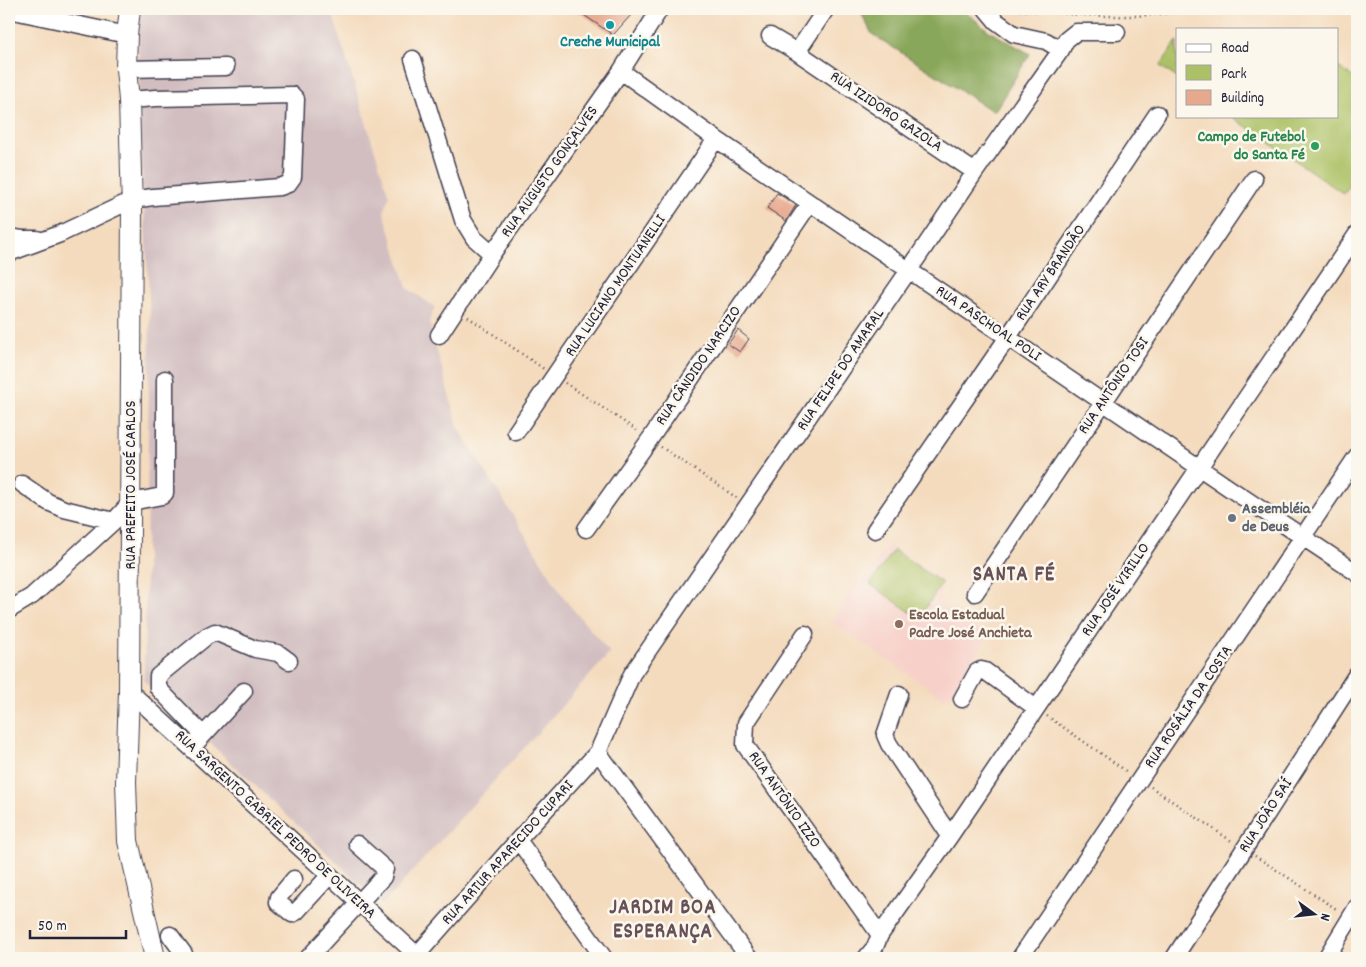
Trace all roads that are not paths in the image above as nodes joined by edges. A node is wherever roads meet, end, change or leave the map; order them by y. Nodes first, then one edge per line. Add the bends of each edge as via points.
1 (130, 9) edge
2 (660, 9) edge
3 (826, 9) edge
4 (986, 9) edge
5 (9, 10) edge
6 (1117, 32) dead end
7 (127, 34) junction
8 (770, 36) dead end
9 (1060, 50) junction
10 (797, 52) junction
11 (413, 60) dead end
12 (226, 66) dead end
13 (126, 69) junction
14 (621, 71) junction
15 (129, 100) junction
16 (1157, 114) dead end
17 (716, 139) junction
18 (975, 172) junction
19 (1254, 178) dead end
20 (132, 200) junction
21 (810, 202) junction
22 (1357, 234) edge
23 (9, 237) edge
24 (47, 239) junction
25 (9, 253) edge
26 (492, 254) junction
27 (909, 270) junction
28 (439, 335) dead end
29 (1008, 337) junction
30 (165, 379) dead end
31 (1103, 402) junction
32 (516, 432) dead end
33 (1357, 456) edge
34 (1200, 467) junction
35 (22, 484) dead end
36 (131, 502) junction
37 (114, 521) junction
38 (586, 529) dead end
39 (875, 530) dead end
40 (1302, 536) junction
41 (1357, 573) edge
42 (975, 593) dead end
43 (9, 610) edge
44 (805, 634) dead end
45 (289, 661) dead end
46 (1357, 674) edge
47 (129, 691) junction
48 (244, 691) dead end
49 (899, 694) dead end
50 (962, 700) dead end
51 (1036, 708) junction
52 (203, 735) junction
53 (192, 749) junction
54 (598, 752) junction
55 (950, 836) junction
56 (518, 840) junction
57 (357, 844) dead end
58 (330, 875) junction
59 (294, 879) dead end
60 (359, 902) junction
61 (1354, 912) edge
62 (170, 935) dead end
63 (875, 949) edge
64 (419, 957) edge
65 (155, 958) edge
66 (185, 958) edge
67 (308, 958) edge
68 (604, 958) edge
69 (750, 958) edge
70 (1020, 958) edge
71 (1174, 958) edge
72 (1326, 958) edge

1 - 7 main road, RUA PREFEITO JOSÉ CARLOS
2 - 14 street, RUA AUGUSTO GONÇALVES
3 - 10 street
4 - 9 street via 1014,34 1046,41
5 - 7 street
6 - 9 street, RUA FELIPE DO AMARAL via 1076,32
7 - 13 main road, RUA PREFEITO JOSÉ CARLOS
8 - 10 street, RUA IZIDORO GAZOLA
9 - 18 street, RUA FELIPE DO AMARAL
10 - 18 street, RUA IZIDORO GAZOLA
11 - 26 street via 463,220 474,238
12 - 13 street
13 - 15 main road, RUA PREFEITO JOSÉ CARLOS
14 - 17 street, RUA PASCHOAL POLI
14 - 26 street, RUA AUGUSTO GONÇALVES
15 - 20 main road, RUA PREFEITO JOSÉ CARLOS
15 - 20 street via 292,95 296,99 293,178 288,184
16 - 29 street, RUA ARY BRANDÃO
17 - 21 street, RUA PASCHOAL POLI
17 - 32 street, RUA LUCIANO MONTUANELLI
18 - 27 street, RUA FELIPE DO AMARAL
19 - 31 street, RUA ANTÔNIO TOSI
20 - 24 street
20 - 36 main road, RUA PREFEITO JOSÉ CARLOS
21 - 27 street, RUA PASCHOAL POLI
21 - 38 street, RUA CÂNDIDO NARCIZO
22 - 34 street, RUA JOSÉ VIRILLO
23 - 24 street
24 - 25 street
26 - 28 street, RUA AUGUSTO GONÇALVES
27 - 29 street, RUA PASCHOAL POLI
27 - 54 street, RUA FELIPE DO AMARAL via 632,674
29 - 31 street, RUA PASCHOAL POLI
29 - 39 street, RUA ARY BRANDÃO
30 - 36 street via 165,493
31 - 34 street, RUA PASCHOAL POLI
31 - 42 street, RUA ANTÔNIO TOSI
33 - 40 street, RUA ROSÁLIA DA COSTA
34 - 40 street, RUA PASCHOAL POLI
34 - 51 street, RUA JOSÉ VIRILLO
35 - 37 street via 64,509
36 - 37 street
36 - 47 main road, RUA PREFEITO JOSÉ CARLOS
37 - 43 street via 32,596
40 - 41 street, RUA PASCHOAL POLI
40 - 70 street, RUA ROSÁLIA DA COSTA
44 - 63 street, RUA ANTÔNIO IZZO via 746,723 745,746
45 - 52 street via 278,653 255,649 215,632 158,676 158,688
46 - 71 street, RUA JOÃO SAÍ
47 - 53 street, RUA SARGENTO GABRIEL PEDRO DE OLIVEIRA
47 - 65 main road, RUA PREFEITO JOSÉ CARLOS via 128,841
48 - 52 street
49 - 55 street via 885,735
50 - 51 street via 981,670
51 - 55 street, RUA JOSÉ VIRILLO
52 - 53 street
53 - 58 street, RUA SARGENTO GABRIEL PEDRO DE OLIVEIRA
54 - 56 street, RUA ARTUR APARECIDO CUPARI
54 - 69 street
55 - 63 street, RUA JOSÉ VIRILLO
56 - 64 street, RUA ARTUR APARECIDO CUPARI
56 - 68 street
57 - 60 street via 386,869 384,877
58 - 59 street via 292,914 277,900
58 - 60 street, RUA SARGENTO GABRIEL PEDRO DE OLIVEIRA
60 - 64 street, RUA SARGENTO GABRIEL PEDRO DE OLIVEIRA
60 - 67 street
61 - 72 street
62 - 66 street

